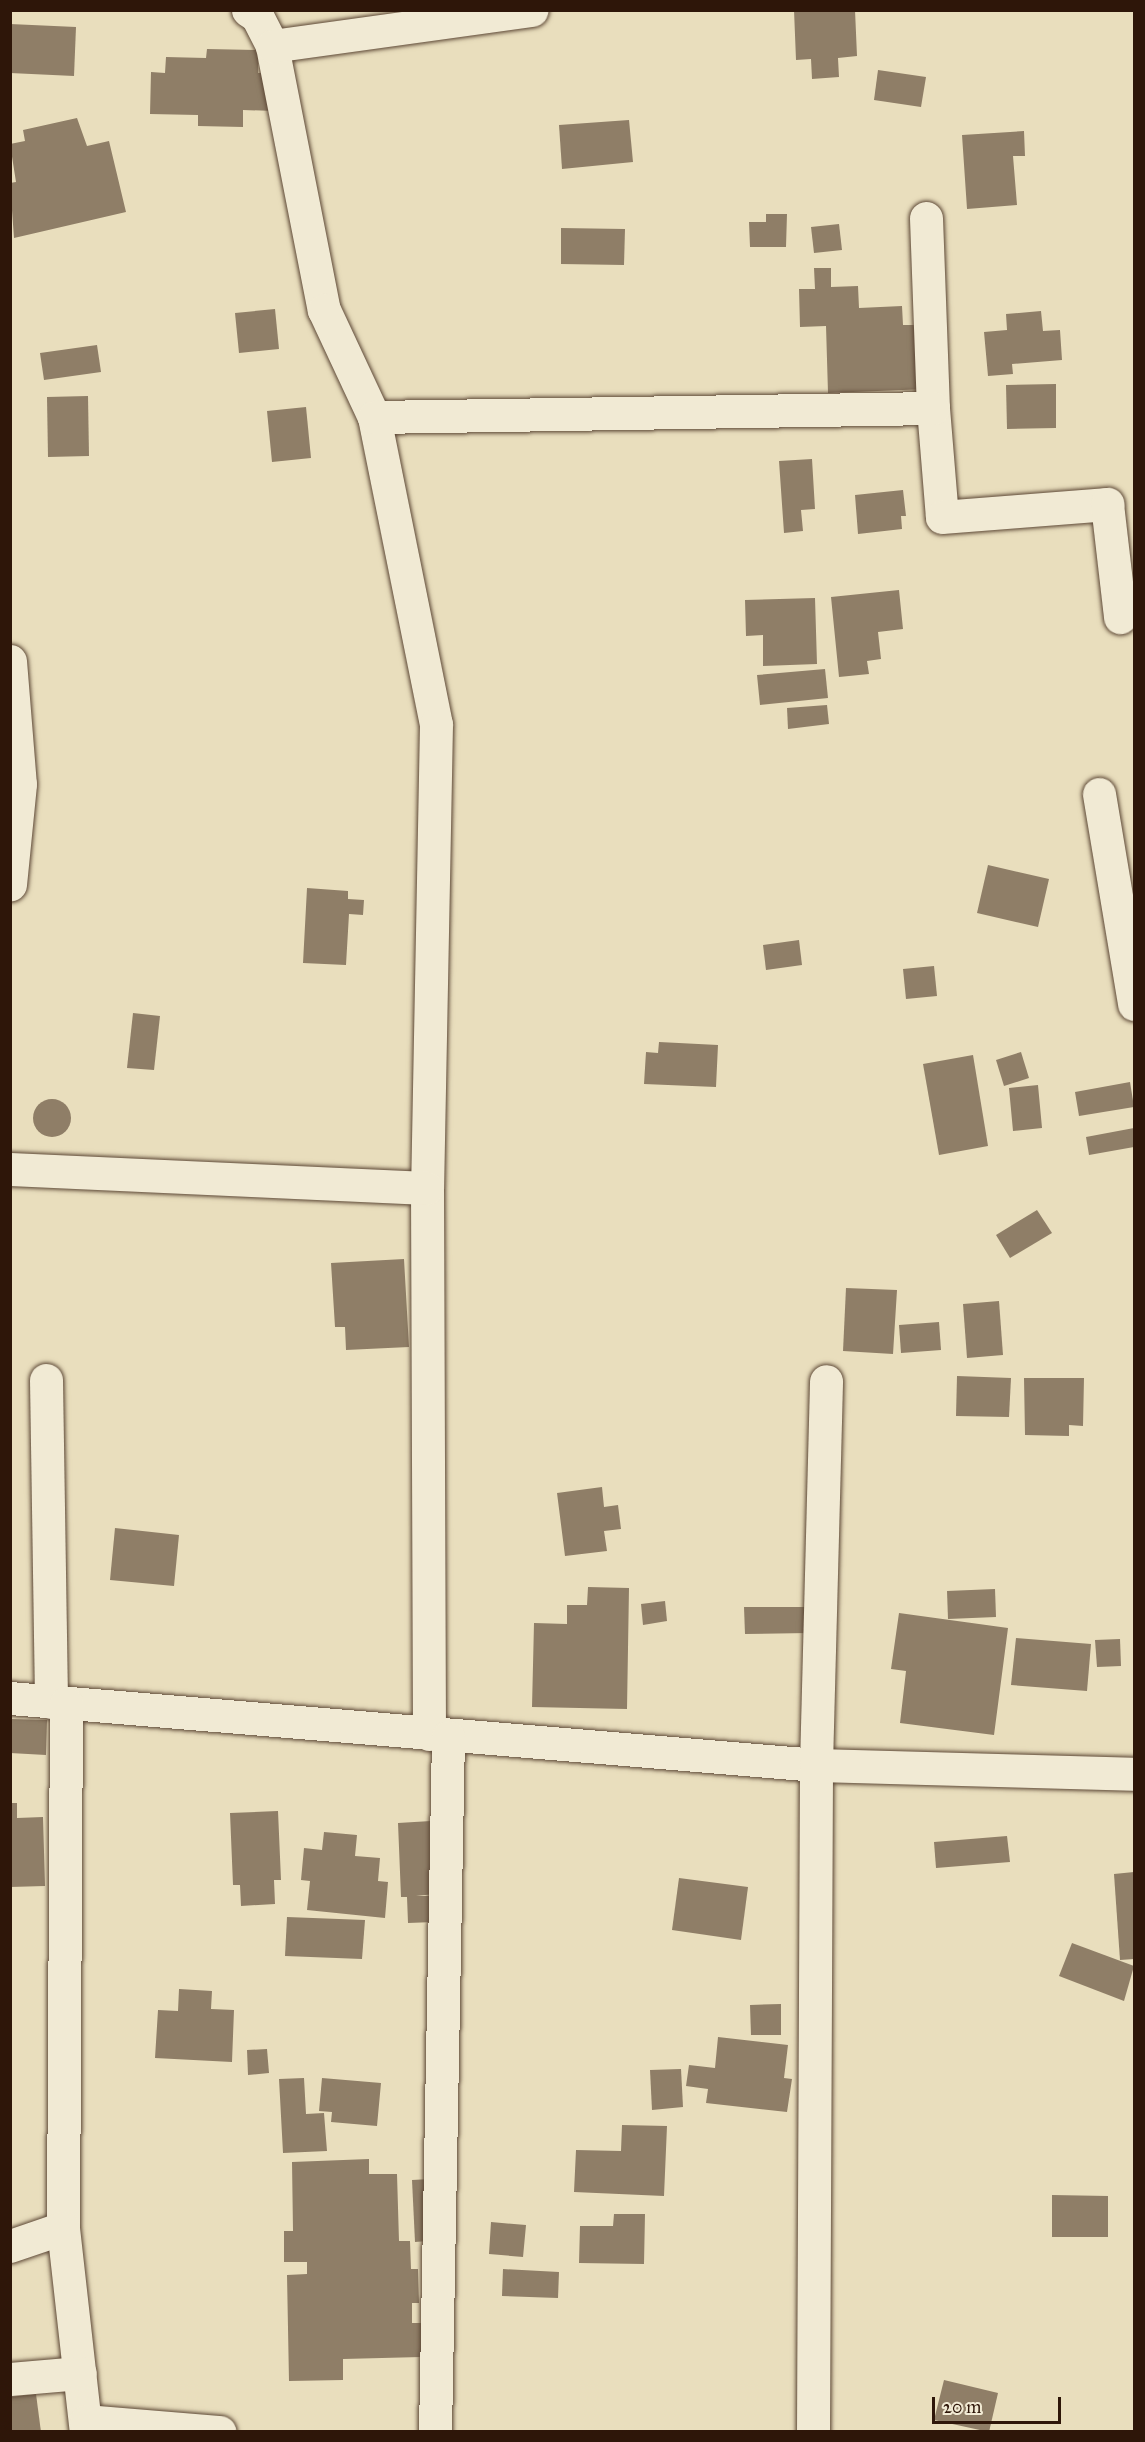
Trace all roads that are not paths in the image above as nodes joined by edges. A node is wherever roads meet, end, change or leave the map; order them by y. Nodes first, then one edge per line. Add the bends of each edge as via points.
1 (248, 10) edge
2 (532, 10) edge
3 (272, 46) junction
4 (926, 218) dead end
5 (933, 408) junction
6 (374, 417) junction
7 (1120, 617) dead end
8 (10, 661) edge
9 (1100, 794) dead end
10 (10, 885) edge
11 (1134, 1004) edge
12 (10, 1169) edge
13 (427, 1188) junction
14 (46, 1380) dead end
15 (826, 1381) dead end
16 (10, 1698) edge
17 (59, 1703) junction
18 (438, 1736) junction
19 (816, 1765) junction
20 (1134, 1774) edge
21 (63, 2228) junction
22 (10, 2246) edge
23 (80, 2373) junction
24 (10, 2379) edge
25 (86, 2426) edge
26 (220, 2432) edge
27 (435, 2432) edge
28 (813, 2432) edge

1 - 3 street via 256,16
2 - 3 street
3 - 6 street via 324,310
4 - 5 street
5 - 6 street
5 - 7 street via 942,517 1107,504
6 - 13 street via 436,724
8 - 10 street via 20,784
9 - 11 street
12 - 13 street
13 - 18 street
14 - 17 street
15 - 19 street
16 - 17 street
17 - 18 street
17 - 21 street
18 - 19 street
18 - 27 street
19 - 20 street
19 - 28 street
21 - 22 street
21 - 23 street
23 - 24 street
23 - 25 street
25 - 26 street

